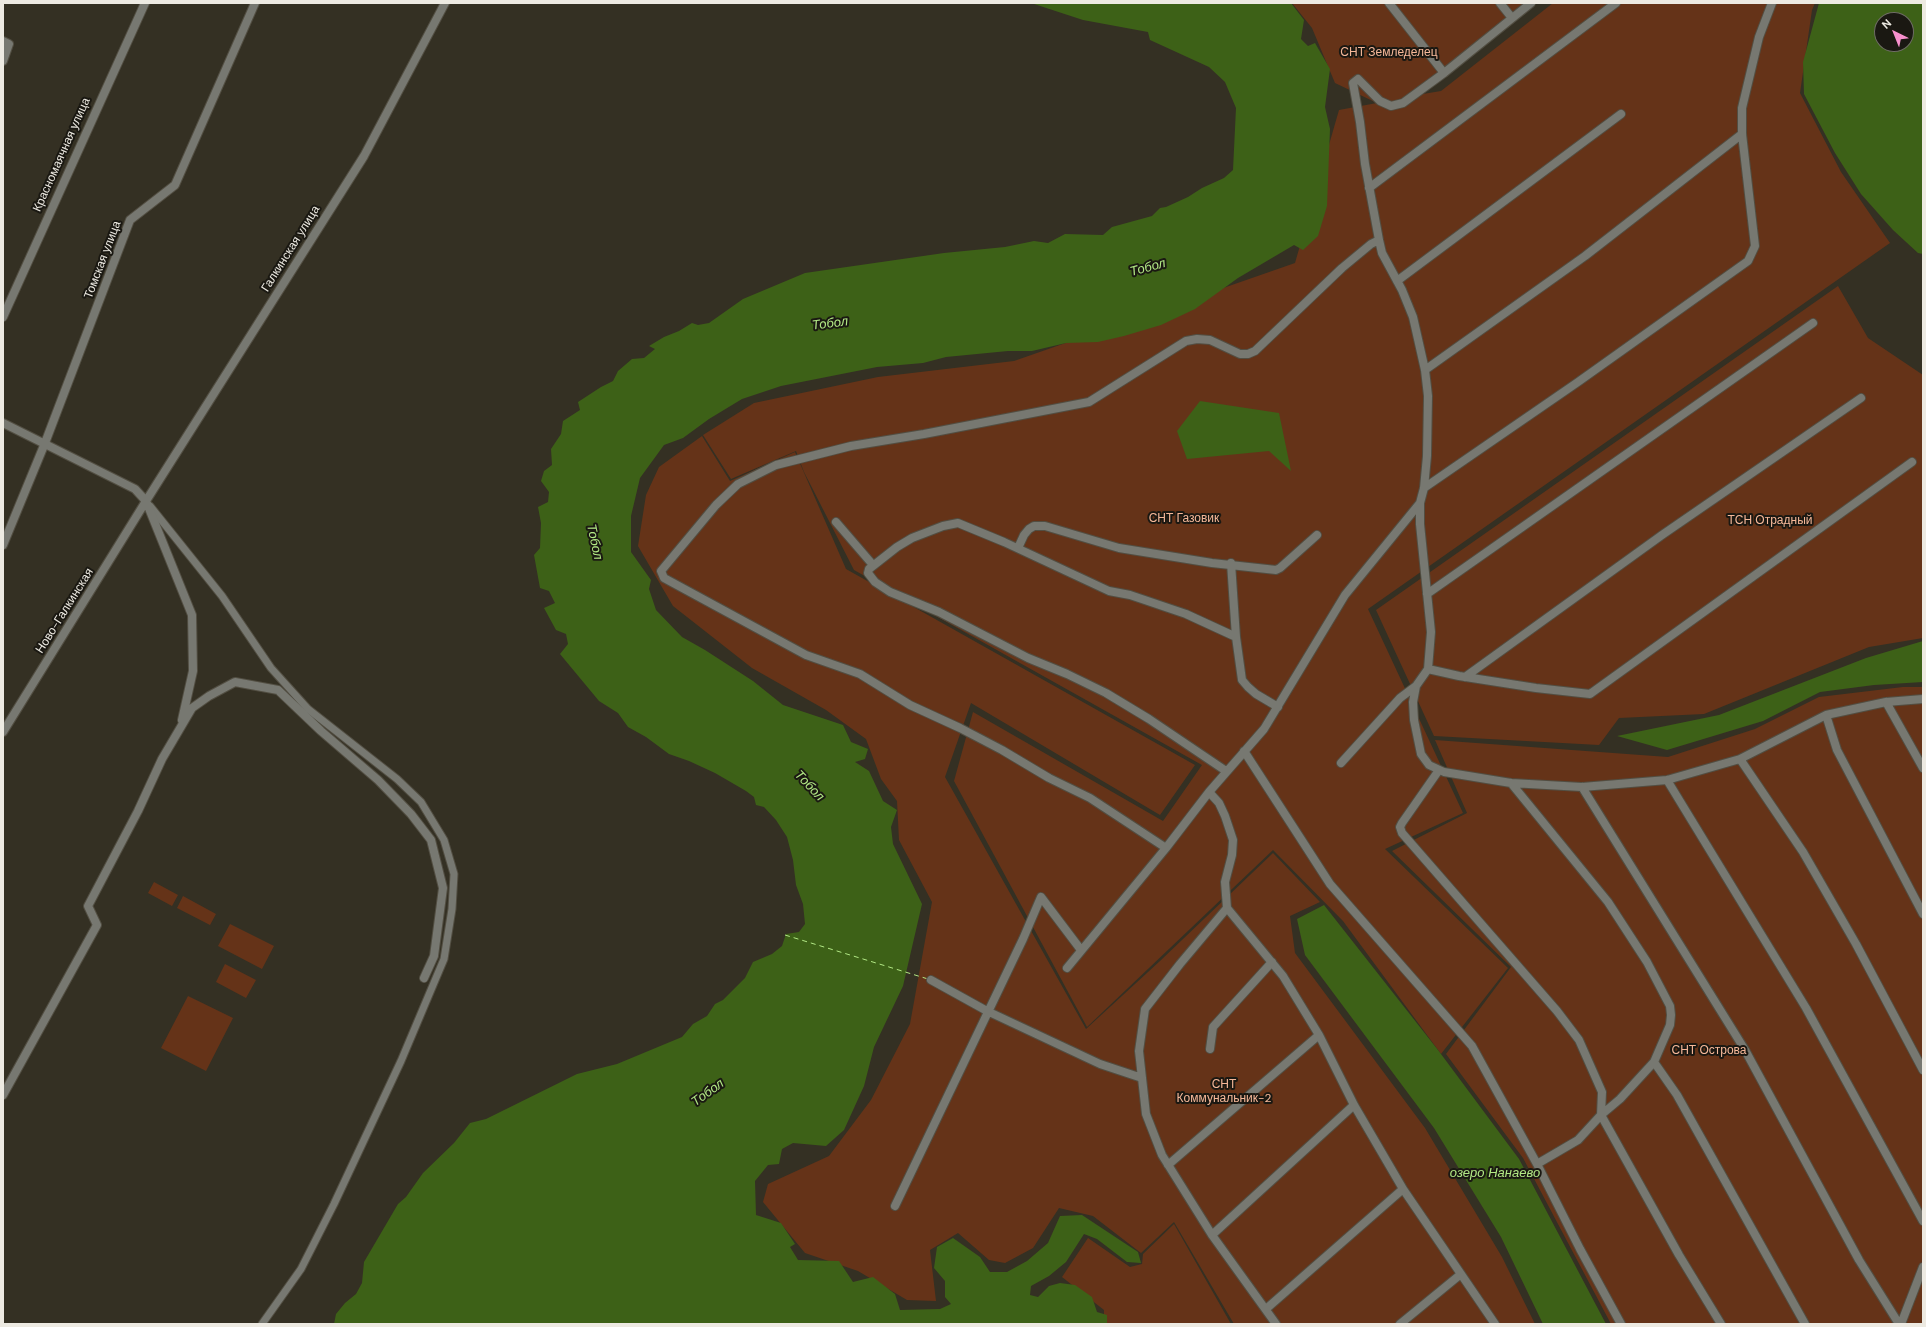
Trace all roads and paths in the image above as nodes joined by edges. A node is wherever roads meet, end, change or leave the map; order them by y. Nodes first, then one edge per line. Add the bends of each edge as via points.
1 (145, 3) edge
2 (255, 3) edge
3 (445, 3) edge
4 (1389, 3) edge
5 (1500, 3) edge
6 (1531, 3) edge
7 (1616, 3) edge
8 (1772, 3) edge
9 (1512, 18) junction
10 (3, 41) edge
11 (3, 61) edge
12 (1444, 73) junction
13 (1621, 114) dead end
14 (1742, 134) junction
15 (1369, 188) junction
16 (1379, 240) junction
17 (1398, 281) junction
18 (3, 317) edge
19 (1813, 323) dead end
20 (1425, 370) junction
21 (1861, 398) dead end
22 (3, 423) edge
23 (46, 443) junction
24 (1912, 462) dead end
25 (1424, 488) junction
26 (146, 501) junction
27 (1420, 503) junction
28 (836, 522) dead end
29 (1318, 535) dead end
30 (3, 545) edge
31 (1018, 548) junction
32 (1231, 563) junction
33 (873, 565) junction
34 (1427, 594) junction
35 (1236, 636) junction
36 (1428, 669) junction
37 (1465, 677) junction
38 (1416, 686) junction
39 (1923, 699) edge
40 (1886, 702) junction
41 (1278, 707) junction
42 (1826, 715) junction
43 (180, 727) junction
44 (3, 732) edge
45 (1244, 751) junction
46 (1740, 759) junction
47 (1341, 763) dead end
48 (1923, 768) edge
49 (1439, 770) junction
50 (1226, 771) junction
51 (1667, 780) junction
52 (1511, 783) junction
53 (1582, 787) junction
54 (1209, 792) junction
55 (1166, 848) junction
56 (1227, 908) junction
57 (1923, 914) edge
58 (1082, 950) junction
59 (1272, 962) junction
60 (1067, 968) dead end
61 (424, 978) dead end
62 (931, 980) dead end
63 (987, 1011) junction
64 (1319, 1035) junction
65 (1210, 1049) dead end
66 (1654, 1062) junction
67 (1923, 1070) edge
68 (1142, 1078) junction
69 (3, 1095) edge
70 (1354, 1105) junction
71 (1601, 1115) junction
72 (1537, 1164) junction
73 (1168, 1165) junction
74 (1403, 1189) junction
75 (895, 1206) dead end
76 (1923, 1221) edge
77 (1212, 1235) junction
78 (1923, 1267) edge
79 (1461, 1274) junction
80 (1266, 1309) junction
81 (262, 1324) edge
82 (1276, 1324) edge
83 (1400, 1324) edge
84 (1495, 1324) edge
85 (1621, 1324) edge
86 (1721, 1324) edge
87 (1805, 1324) edge
88 (1900, 1324) edge

1 - 18 street, Красномаячная улица
2 - 23 street, Томская улица via 175,185 130,220
3 - 26 street, Галкинская улица via 364,156
4 - 12 street
5 - 9 street
6 - 9 street
7 - 15 street
8 - 14 street via 1759,37 1742,108
9 - 12 street
10 - 11 street via 10,44
12 - 15 street via 1403,103 1391,106 1380,101 1358,79 1353,83
13 - 17 street
14 - 20 street via 1585,256
14 - 25 street via 1754,239 1753,253 1748,261
15 - 16 street
16 - 17 street via 1382,253
16 - 55 street via 1342,268 1255,351 1240,354 1210,340 1186,341 1089,402 851,446 776,465 732,490 661,571 664,578 806,655 860,674 910,705 960,728 1090,798
17 - 20 street via 1413,317
19 - 34 street
20 - 25 street via 1428,396
21 - 37 street via 1662,535
22 - 23 street
23 - 26 street via 135,489
23 - 30 street, Томская улица
24 - 37 street via 1590,694
25 - 27 street
26 - 43 street via 192,615 193,670
26 - 44 street, Ново-Галкинская
26 - 81 street via 222,596 272,668 308,709 397,779 421,802 444,840 454,874 452,909 444,959 401,1061 301,1269
27 - 34 street
27 - 41 street via 1345,595 1290,683
28 - 33 street
29 - 32 street via 1276,570
31 - 32 street via 1029,529 1034,526 1045,526 1119,548
31 - 33 street via 958,524 943,526 912,538
31 - 35 street via 1109,591 1130,595 1186,614
32 - 35 street
33 - 50 street via 868,573 881,587 939,612 1028,658 1106,693 1150,719
34 - 36 street via 1431,632
35 - 41 street via 1242,680 1256,694
36 - 37 street
36 - 38 street
38 - 47 street via 1400,698
38 - 49 street via 1414,720 1421,754 1429,765
39 - 40 street
40 - 42 street
40 - 48 street
41 - 45 street via 1264,729
42 - 46 street
42 - 57 street via 1837,750
43 - 61 street via 192,708 235,682 278,690 378,780 411,814 431,840 443,888 434,956
43 - 69 street via 88,906 97,925
45 - 50 street
45 - 72 street via 1330,884 1472,1046
46 - 51 street
46 - 67 street via 1803,852 1856,944
49 - 52 street
49 - 71 street via 1402,822 1402,833 1557,1011 1579,1040 1602,1092
50 - 54 street
51 - 53 street
51 - 76 street via 1806,1008
52 - 53 street
52 - 66 street via 1608,902 1670,1006 1670,1025
53 - 88 street via 1745,1050 1859,1260
54 - 55 street
54 - 56 street via 1225,816 1233,840 1225,882
55 - 58 street
56 - 59 street
56 - 68 street via 1145,1009 1139,1051
58 - 60 street
58 - 63 street via 1041,897
59 - 64 street
59 - 65 street via 1213,1026
62 - 63 street
63 - 68 street via 1100,1064
63 - 75 street
64 - 70 street
64 - 73 street
66 - 71 street via 1620,1099
66 - 87 street via 1677,1096
68 - 73 street via 1146,1114
70 - 74 street
70 - 77 street
71 - 72 street via 1578,1140
71 - 86 street via 1679,1255
72 - 85 street
73 - 77 street
74 - 79 street
74 - 80 street
77 - 80 street
78 - 88 street
79 - 83 street
79 - 84 street
80 - 82 street

